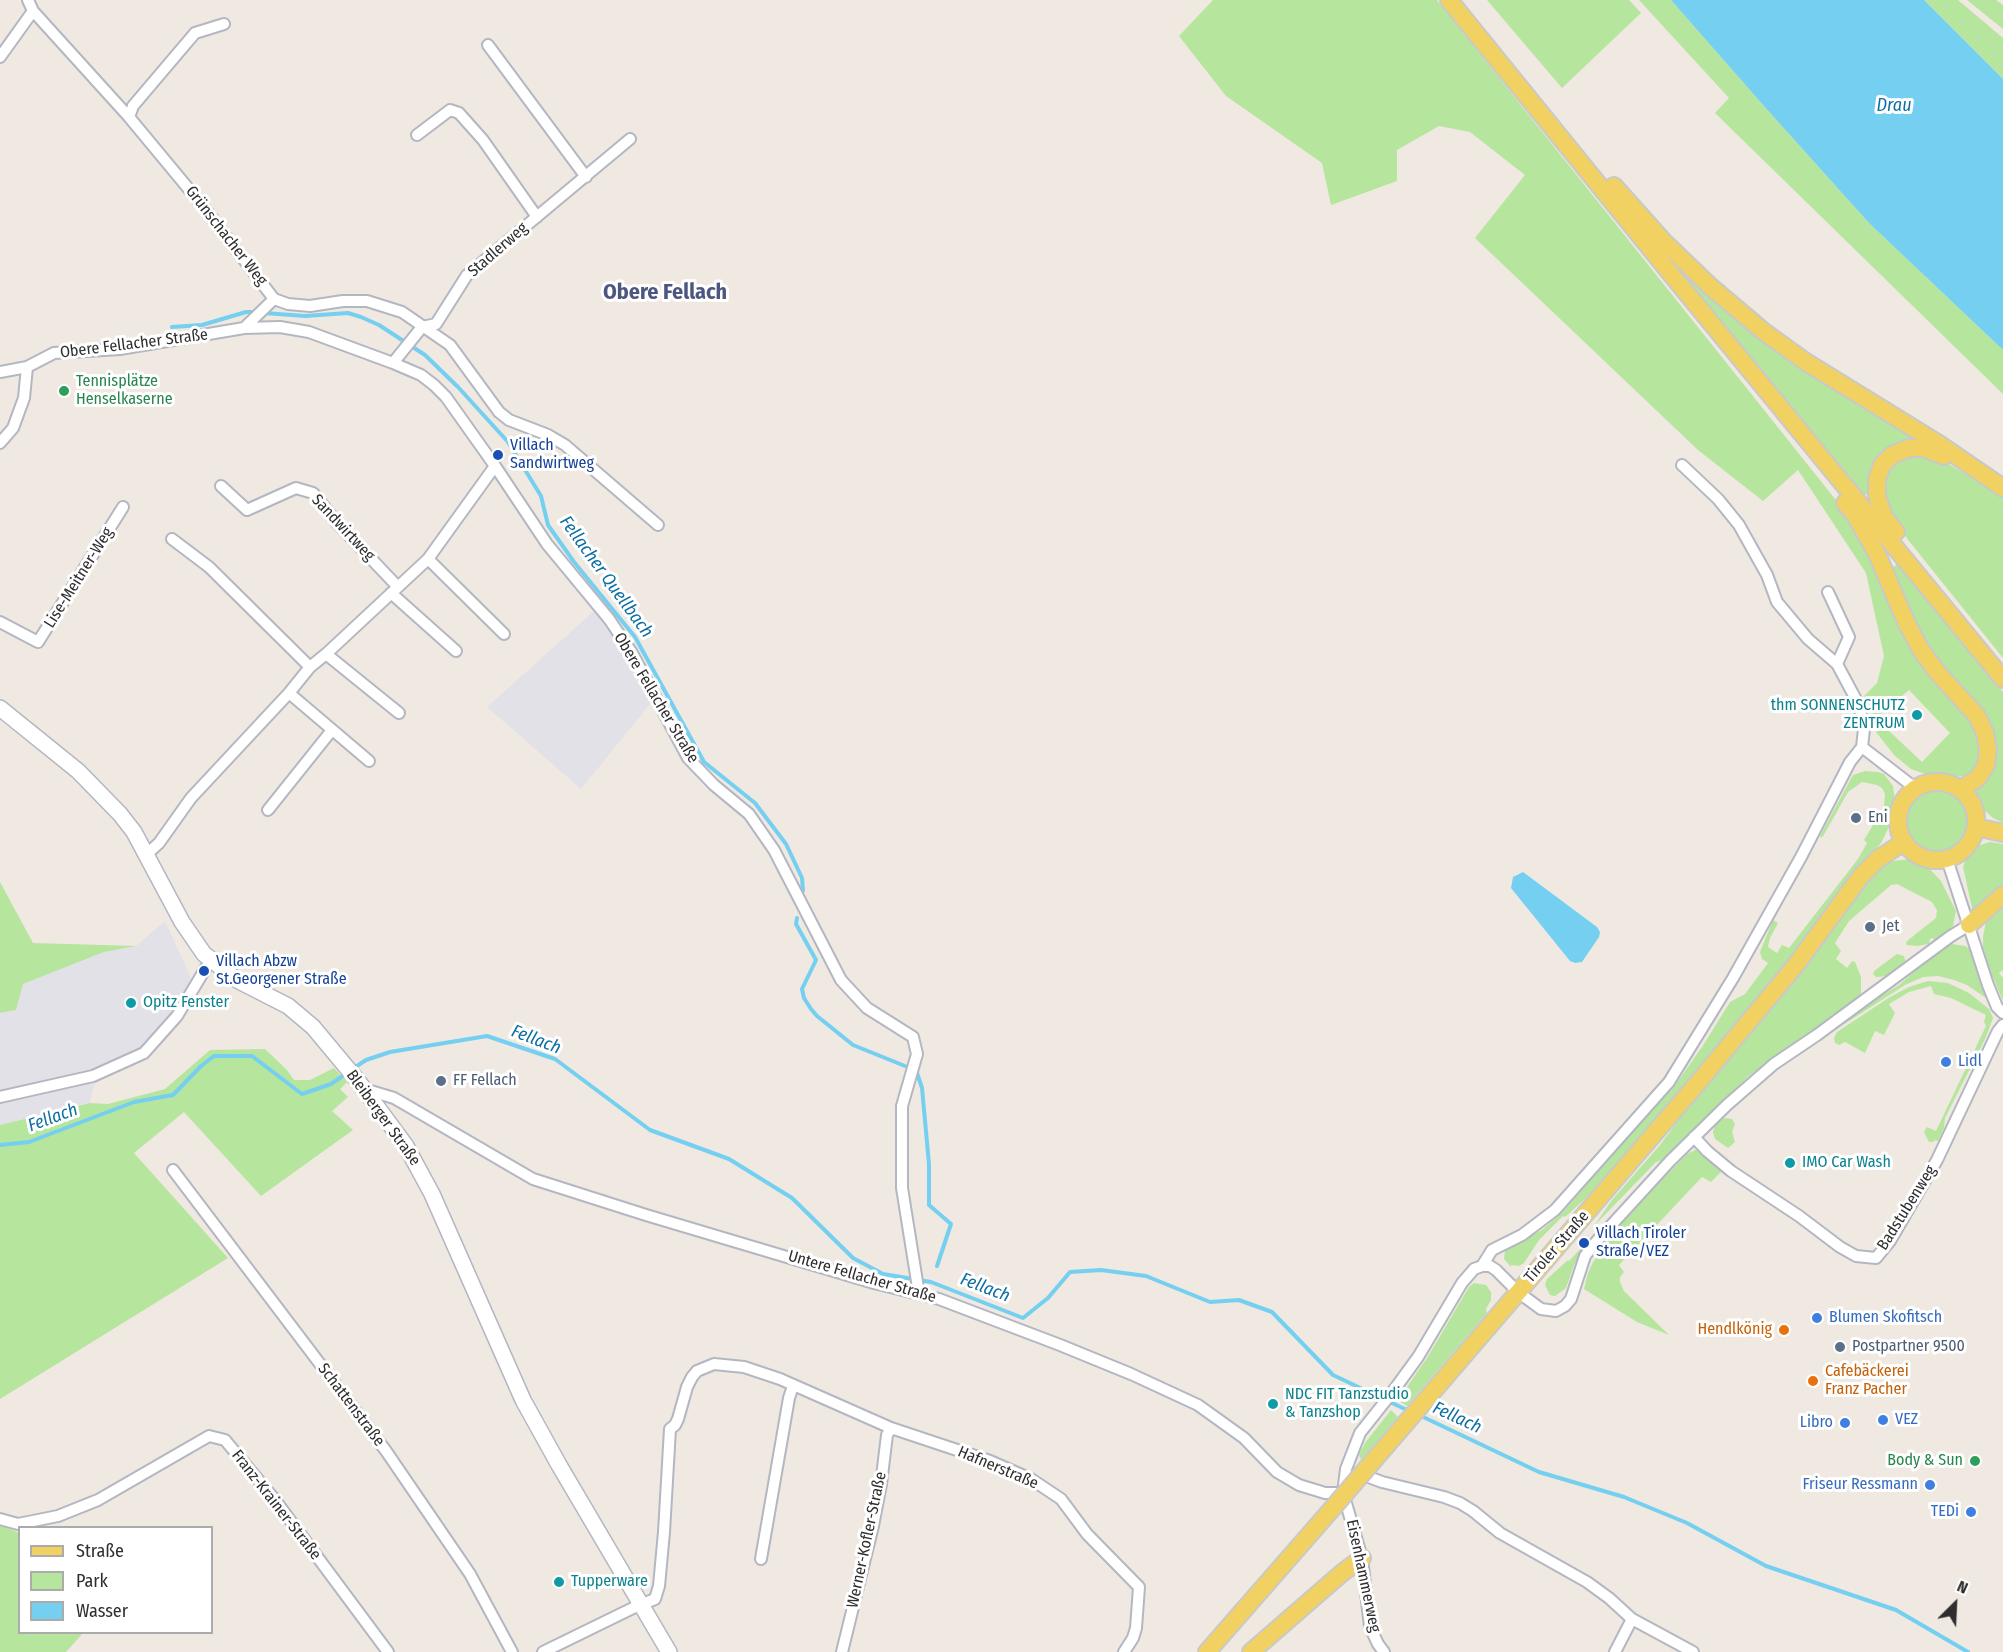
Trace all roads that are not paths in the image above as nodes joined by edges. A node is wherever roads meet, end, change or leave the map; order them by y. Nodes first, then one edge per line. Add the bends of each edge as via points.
1 (28, 0) edge
2 (1449, 0) edge
3 (33, 11) junction
4 (224, 24) dead end
5 (488, 45) dead end
6 (0, 57) edge
7 (129, 117) junction
8 (1555, 132) junction
9 (417, 135) dead end
10 (630, 139) dead end
11 (586, 177) junction
12 (537, 217) junction
13 (271, 302) junction
14 (423, 327) junction
15 (244, 328) junction
16 (393, 363) junction
17 (27, 368) junction
18 (0, 372) edge
19 (0, 443) edge
20 (1813, 449) junction
21 (1682, 465) dead end
22 (495, 466) junction
23 (1975, 470) junction
24 (221, 486) dead end
25 (2003, 488) edge
26 (123, 507) dead end
27 (658, 525) dead end
28 (172, 539) dead end
29 (428, 560) junction
30 (1926, 585) junction
31 (395, 590) junction
32 (1828, 592) dead end
33 (0, 622) edge
34 (504, 634) dead end
35 (456, 651) dead end
36 (326, 654) junction
37 (1837, 664) junction
38 (310, 667) junction
39 (2003, 679) edge
40 (289, 693) junction
41 (0, 708) edge
42 (399, 713) dead end
43 (332, 730) junction
44 (1862, 747) junction
45 (369, 761) dead end
46 (1915, 788) junction
47 (1961, 789) junction
48 (268, 810) dead end
49 (1976, 827) junction
50 (2003, 833) edge
51 (1904, 842) junction
52 (147, 854) junction
53 (1947, 859) junction
54 (2003, 895) edge
55 (1969, 925) junction
56 (210, 961) junction
57 (2003, 1013) edge
58 (2003, 1025) edge
59 (361, 1085) junction
60 (0, 1097) edge
61 (1694, 1137) junction
62 (173, 1170) dead end
63 (1482, 1266) junction
64 (917, 1284) junction
65 (1518, 1292) junction
66 (793, 1386) junction
67 (891, 1428) junction
68 (1346, 1469) junction
69 (1343, 1492) junction
70 (0, 1519) edge
71 (1362, 1558) junction
72 (761, 1559) dead end
73 (643, 1605) junction
74 (1632, 1619) junction
75 (388, 1652) edge
76 (512, 1652) edge
77 (543, 1652) edge
78 (669, 1652) edge
79 (842, 1652) edge
80 (1124, 1652) edge
81 (1207, 1652) edge
82 (1251, 1652) edge
83 (1384, 1652) edge
84 (1615, 1652) edge
85 (1692, 1652) edge

1 - 3 street, Grünschacher Weg
2 - 8 main road
3 - 6 street
3 - 7 street, Grünschacher Weg
4 - 7 street via 195,33 132,106
5 - 11 street
7 - 13 street, Grünschacher Weg via 202,205
8 - 20 main road
8 - 23 main road via 1574,139 1664,242 1763,331
9 - 12 street, Stadlerweg via 450,110 459,113
10 - 11 street, Stadlerweg
11 - 12 street, Stadlerweg
12 - 14 street, Stadlerweg via 467,275 436,324
13 - 14 street, Grünschacher Weg via 310,306 368,301 402,312
13 - 15 street
14 - 16 street, Stadlerweg
14 - 27 street, Grünschacher Weg via 450,345 491,403 508,420 566,445
15 - 16 street, Obere Fellacher Straße via 280,327 309,333
15 - 17 street, Obere Fellacher Straße via 120,349 54,353
16 - 22 street, Obere Fellacher Straße via 421,375 446,397
17 - 18 street, Obere Fellacher Straße
17 - 19 street via 24,398 12,428
20 - 30 main road
20 - 47 main road via 1825,480 1855,515 1877,554 1921,650 1977,716 1985,733 1986,765 1978,778
21 - 37 street via 1739,525 1777,602 1808,639
22 - 29 street
22 - 64 street, Obere Fellacher Straße via 547,544 634,656 688,758 749,814 774,850 841,980 867,1008 913,1037 917,1054 902,1106 902,1188
23 - 25 main road
23 - 30 main road via 1923,448 1909,448 1892,455 1876,479 1884,517 1910,550
24 - 31 street, Sandwirtweg via 248,510 296,488 314,493
26 - 33 street, Lise-Meitner-Weg via 38,642
28 - 38 street via 209,567
29 - 31 street
29 - 34 street
30 - 39 main road
31 - 35 street, Sandwirtweg
31 - 36 street
32 - 37 street via 1849,637
36 - 38 street
36 - 42 street
37 - 44 street via 1859,705 1864,729
38 - 40 street
40 - 43 street
40 - 52 street via 191,798
41 - 52 main road, Bleiberger Straße via 92,783 134,832
43 - 45 street
43 - 48 street
44 - 46 street
44 - 63 street, Eisenhammerweg via 1850,762 1733,978 1669,1082 1555,1210 1522,1235 1492,1250
46 - 47 main road via 1941,781
46 - 51 main road via 1904,799 1898,817
47 - 49 main road via 1973,804
49 - 50 main road
49 - 53 main road via 1970,843
51 - 53 main road via 1924,858
51 - 65 main road, Tiroler Straße via 1861,876 1795,966
52 - 56 main road, Bleiberger Straße via 182,922
53 - 55 street
54 - 55 main road
55 - 57 street via 1988,985
55 - 61 street via 1774,1064
56 - 59 main road, Bleiberger Straße via 288,1006 313,1028
56 - 60 street via 177,1016 144,1053 93,1076
58 - 61 street, Badstubenweg via 1937,1160 1876,1258 1856,1256 1840,1247 1731,1171
59 - 64 street, Untere Fellacher Straße via 394,1098 533,1179 874,1283
59 - 73 main road, Bleiberger Straße via 419,1167 523,1400
61 - 65 street via 1594,1243 1565,1306 1556,1311 1541,1309
62 - 76 street, Schattenstraße via 386,1451 470,1574
63 - 65 street via 1496,1270
63 - 68 street, Eisenhammerweg via 1462,1283 1433,1333 1360,1432
64 - 69 street, Untere Fellacher Straße via 939,1299 1189,1400 1244,1438 1277,1472 1299,1485
65 - 81 main road, Tiroler Straße, bridge
66 - 67 street, Hafnerstraße
66 - 72 street
66 - 73 street, Hafnerstraße via 736,1365 714,1364 692,1377 678,1419 670,1429 659,1587 655,1599
67 - 79 street, Werner-Kofler-Straße via 873,1526
67 - 80 street, Hafnerstraße via 990,1461 1031,1479 1061,1499 1087,1534 1139,1587 1136,1628
68 - 69 street, Eisenhammerweg
68 - 74 street via 1460,1503 1500,1533 1587,1582
69 - 71 street, Eisenhammerweg
70 - 75 street, Franz-Krainer-Straße via 18,1524 58,1516 99,1500 209,1436 225,1440 275,1500
71 - 82 main road
71 - 83 street, Eisenhammerweg via 1370,1627
73 - 77 street
73 - 78 main road, Bleiberger Straße
74 - 84 street
74 - 85 street

